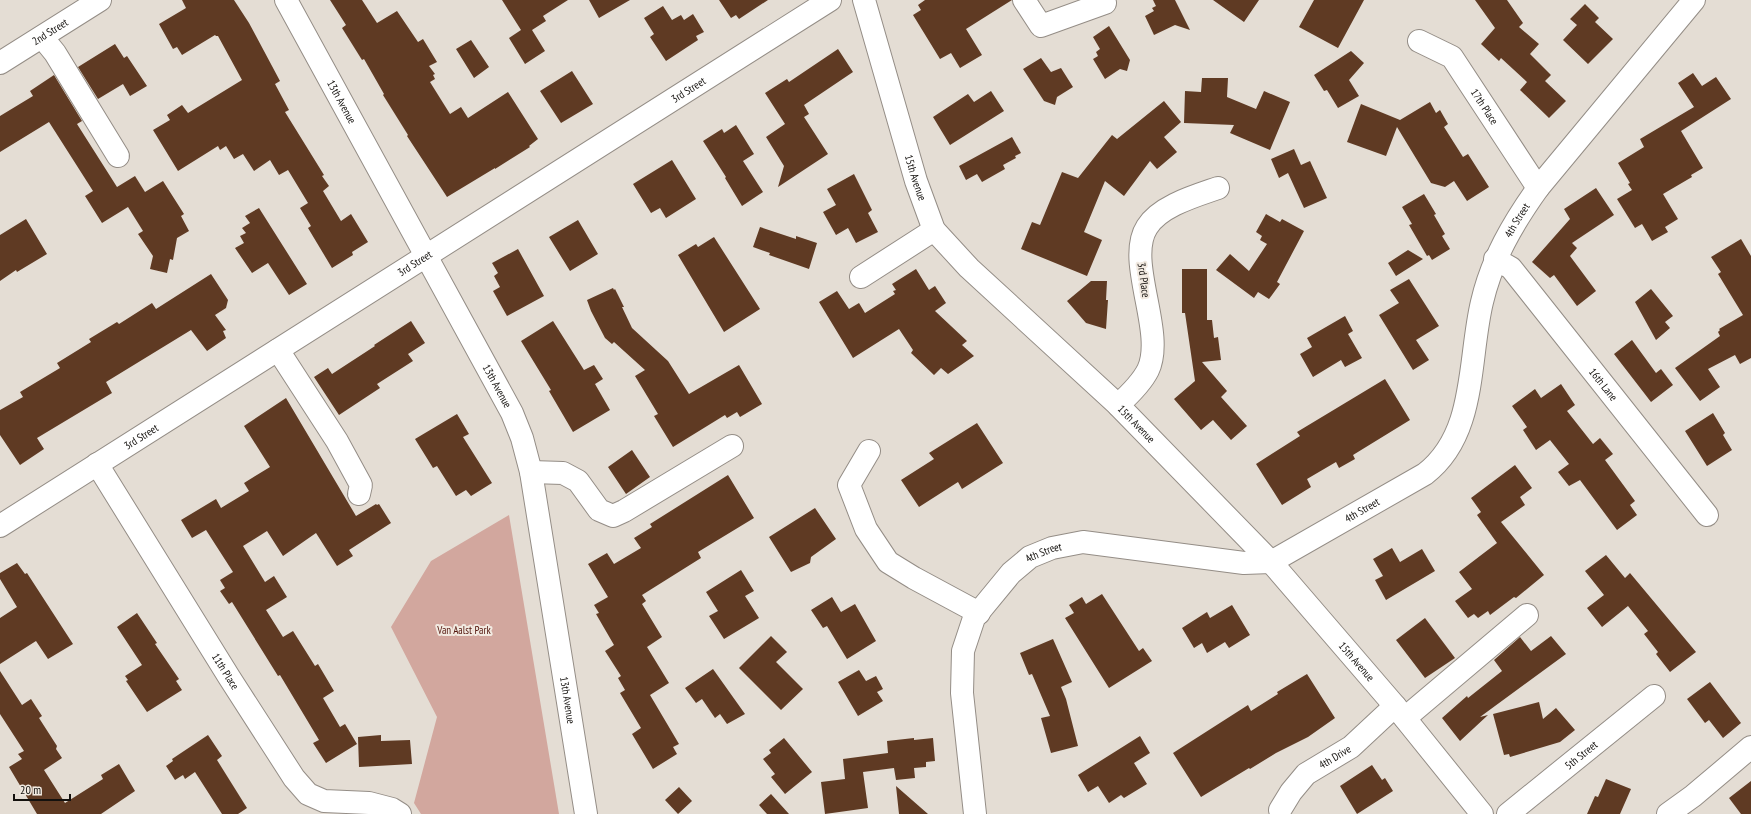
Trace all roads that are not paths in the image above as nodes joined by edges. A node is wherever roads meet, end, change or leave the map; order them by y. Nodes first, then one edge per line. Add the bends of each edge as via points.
1 (100, 0) edge
2 (286, 0) edge
3 (830, 0) edge
4 (864, 0) edge
5 (1024, 0) edge
6 (1694, 0) edge
7 (1105, 3) dead end
8 (42, 37) junction
9 (1419, 41) dead end
10 (3, 54) edge
11 (118, 156) dead end
12 (1218, 188) dead end
13 (1538, 188) junction
14 (934, 230) junction
15 (426, 256) junction
16 (1495, 259) junction
17 (862, 277) dead end
18 (278, 350) junction
19 (1118, 405) junction
20 (732, 446) dead end
21 (869, 452) dead end
22 (97, 464) junction
23 (531, 472) junction
24 (359, 494) dead end
25 (1707, 515) dead end
26 (0, 526) edge
27 (1271, 562) junction
28 (979, 613) junction
29 (1527, 615) dead end
30 (1654, 696) dead end
31 (1400, 712) junction
32 (1751, 747) edge
33 (1280, 810) dead end
34 (400, 814) edge
35 (586, 814) edge
36 (975, 814) edge
37 (1482, 814) edge
38 (1508, 814) edge
39 (1668, 814) edge

1 - 8 street, 2nd Street
2 - 15 street, 13th Avenue
3 - 15 street, 3rd Street
4 - 14 street, 15th Avenue via 916,181
5 - 7 street via 1041,26
6 - 13 street, 4th Street
8 - 10 street, 2nd Street
8 - 11 street via 55,53
9 - 13 street, 17th Place via 1452,57
12 - 19 street, 3rd Place via 1183,200 1163,211 1147,227 1139,248 1153,346 1148,370
13 - 16 street, 4th Street via 1516,219
14 - 17 street
14 - 19 street, 15th Avenue via 969,268
15 - 18 street, 3rd Street
15 - 23 street, 13th Avenue via 512,413
16 - 25 street, 16th Lane via 1510,268
16 - 27 street, 4th Street via 1482,302 1464,411 1453,440 1438,464 1425,474
18 - 22 street, 3rd Street
18 - 24 street via 337,442 361,485
19 - 27 street, 15th Avenue
20 - 23 street via 624,512 613,516 599,510 578,480 563,473
21 - 28 street via 849,485 870,536 888,562
22 - 26 street, 3rd Street
22 - 34 street, 11th Place via 294,778 308,794 324,801 369,803 392,809
23 - 35 street, 13th Avenue
27 - 28 street, 4th Street via 1244,563 1083,542 1052,548 1030,557 1011,573
27 - 31 street, 15th Avenue
28 - 36 street, 4th Street via 974,618 963,651 962,693
29 - 31 street, 4th Drive
30 - 38 street, 5th Street
31 - 33 street, 4th Drive via 1336,757 1306,774
31 - 37 street, 15th Avenue
32 - 39 street

